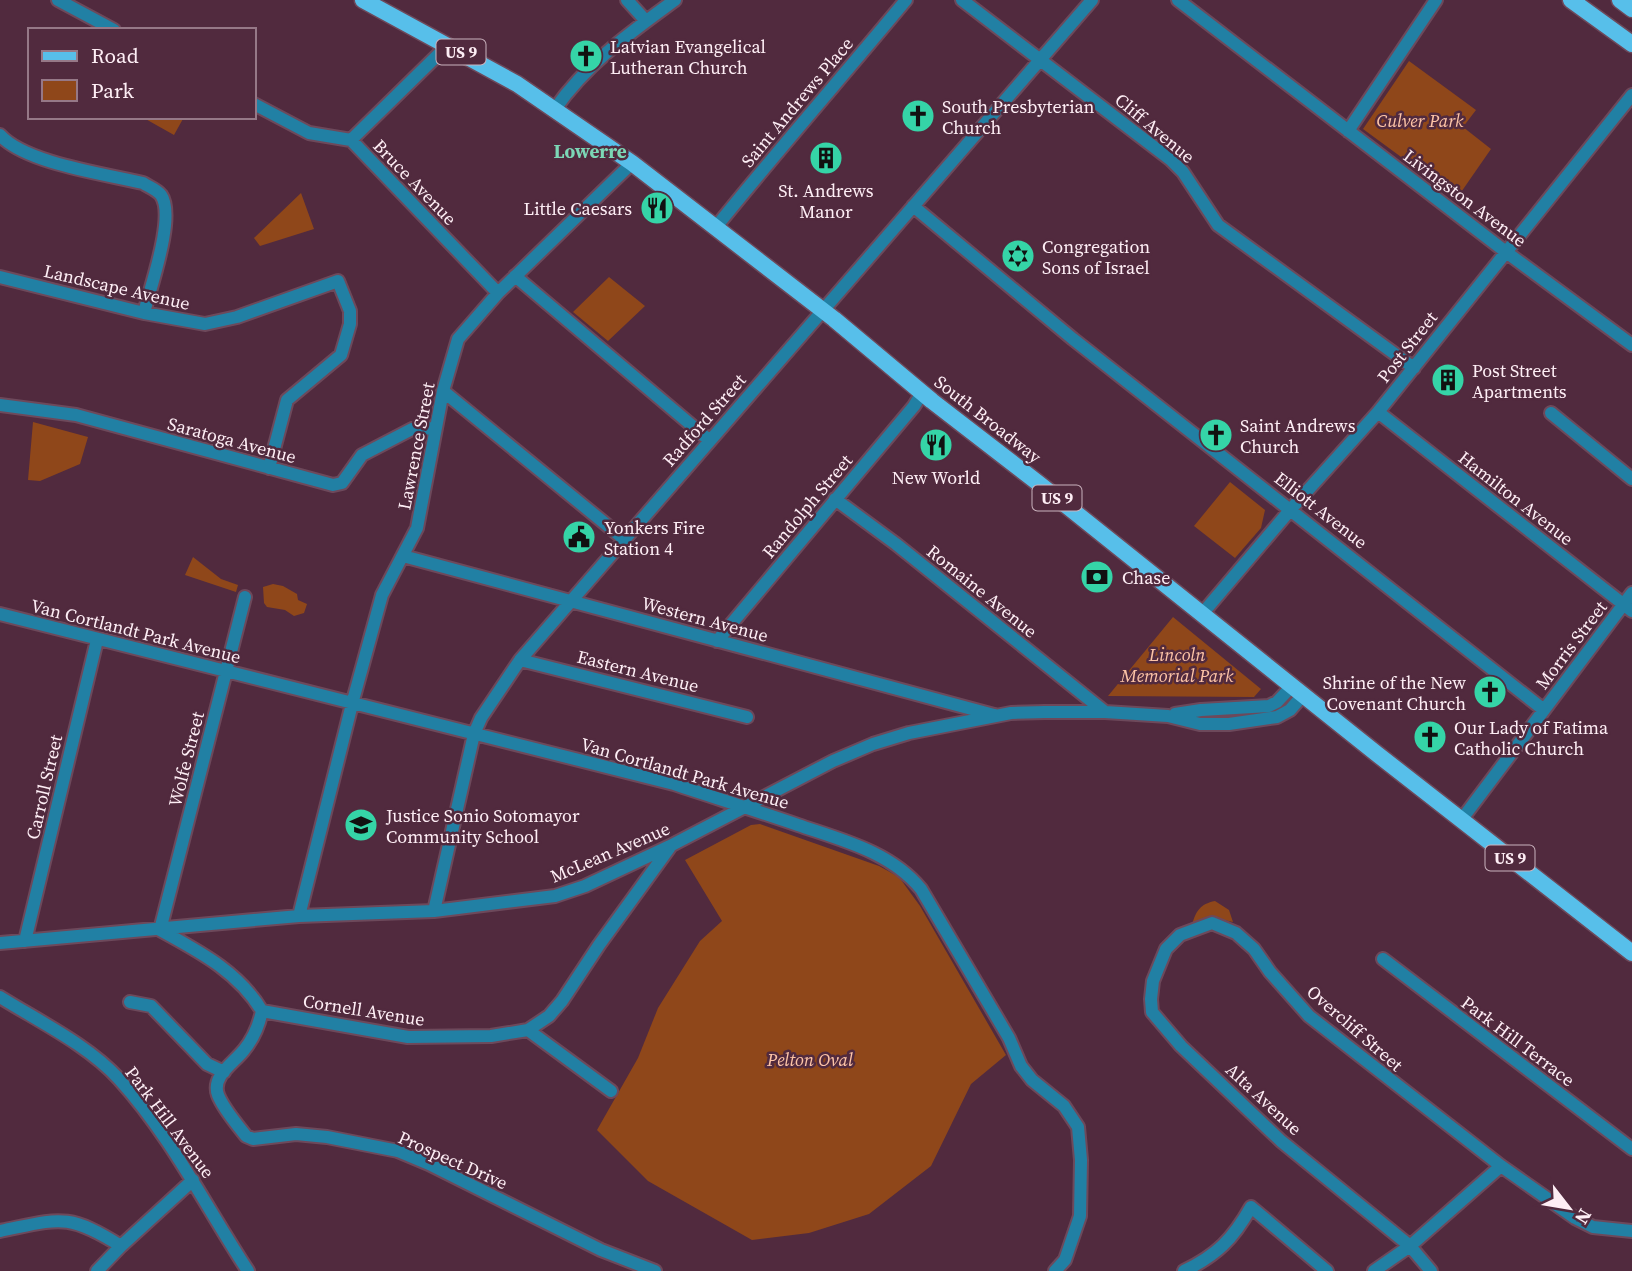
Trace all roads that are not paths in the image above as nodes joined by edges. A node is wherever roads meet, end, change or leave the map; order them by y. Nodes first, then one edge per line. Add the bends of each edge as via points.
1 (58, 0) edge
2 (626, 0) edge
3 (675, 0) edge
4 (906, 0) edge
5 (962, 0) edge
6 (1092, 0) edge
7 (1178, 0) edge
8 (1437, 0) edge
9 (1571, 0) edge
10 (1620, 0) edge
11 (369, 1) edge
12 (1632, 9) edge
13 (646, 21) junction
14 (110, 28) edge
15 (1632, 44) edge
16 (448, 45) junction
17 (1041, 60) junction
18 (1632, 95) edge
19 (256, 105) edge
20 (555, 109) junction
21 (1348, 131) junction
22 (0, 135) edge
23 (351, 140) junction
24 (632, 163) junction
25 (914, 206) junction
26 (716, 228) junction
27 (1506, 252) junction
28 (515, 276) junction
29 (0, 277) edge
30 (498, 293) junction
31 (823, 310) junction
32 (144, 313) junction
33 (1632, 345) edge
34 (1414, 368) junction
35 (443, 391) junction
36 (922, 393) junction
37 (0, 405) edge
38 (1378, 412) junction
39 (1551, 414) dead end
40 (436, 428) junction
41 (709, 440) junction
42 (269, 468) junction
43 (1632, 479) edge
44 (835, 499) junction
45 (1291, 509) junction
46 (624, 539) junction
47 (403, 556) junction
48 (1632, 593) edge
49 (244, 597) dead end
50 (571, 601) junction
51 (1628, 608) edge
52 (0, 614) edge
53 (1202, 614) junction
54 (97, 640) junction
55 (717, 641) junction
56 (520, 660) junction
57 (226, 671) junction
58 (1297, 690) junction
59 (352, 704) junction
60 (1544, 710) junction
61 (1105, 712) junction
62 (997, 716) junction
63 (747, 717) dead end
64 (474, 734) junction
65 (744, 806) junction
66 (1462, 819) junction
67 (670, 846) junction
68 (434, 911) junction
69 (299, 916) junction
70 (159, 930) junction
71 (1191, 930) joint
72 (25, 942) junction
73 (0, 943) edge
74 (1632, 953) edge
75 (1383, 959) dead end
76 (0, 998) edge
77 (130, 1002) dead end
78 (262, 1011) junction
79 (528, 1030) junction
80 (224, 1072) junction
81 (611, 1091) dead end
82 (1632, 1149) edge
83 (1502, 1166) junction
84 (193, 1180) junction
85 (0, 1231) edge
86 (1632, 1231) edge
87 (121, 1245) junction
88 (1410, 1246) junction
89 (650, 1270) edge
90 (97, 1271) edge
91 (248, 1271) edge
92 (1055, 1271) edge
93 (1184, 1271) edge
94 (1327, 1271) edge
95 (1374, 1271) edge
96 (1431, 1271) edge

1 - 14 street
2 - 13 street
3 - 13 street
4 - 26 street, Saint Andrews Place
5 - 17 street, Cliff Avenue
6 - 17 street, Radford Street
7 - 21 street, Livingston Avenue
8 - 21 street
9 - 15 main road
10 - 12 main road
11 - 16 main road, South Broadway / US 9
13 - 20 street via 584,72
16 - 20 main road, South Broadway / US 9
16 - 23 street
17 - 25 street, Radford Street
17 - 34 street, Cliff Avenue via 1174,163 1218,225
18 - 27 street, Post Street
19 - 23 street, Bruce Avenue via 309,132
20 - 24 main road, South Broadway / US 9
21 - 27 street, Livingston Avenue
22 - 32 street via 29,155 143,183 162,197 164,232
23 - 30 street, Bruce Avenue
24 - 26 main road, South Broadway / US 9
24 - 28 street, Lawrence Street
25 - 31 street, Radford Street
25 - 45 street, Elliott Avenue via 1076,341
26 - 31 main road, South Broadway / US 9
27 - 33 street, Livingston Avenue
27 - 34 street, Post Street
28 - 30 street, Lawrence Street
28 - 41 street
29 - 32 street, Landscape Avenue
30 - 35 street, Lawrence Street via 458,338
31 - 36 main road, South Broadway / US 9
31 - 41 street, Radford Street
32 - 42 street, Landscape Avenue via 216,323 338,281 350,311 341,355 287,400
34 - 38 street, Post Street
35 - 40 street, Lawrence Street
35 - 46 street
36 - 44 street, Randolph Street
36 - 53 main road, South Broadway / US 9
37 - 42 street, Saratoga Avenue via 76,415
38 - 45 street, Post Street
38 - 51 street, Hamilton Avenue
39 - 43 street
40 - 42 street, Saratoga Avenue via 412,429 362,455 342,483 333,485
40 - 47 street, Lawrence Street via 417,528
41 - 46 street, Radford Street
44 - 55 street, Randolph Street
44 - 61 street, Romaine Avenue
45 - 53 street, Post Street
45 - 60 street, Elliott Avenue
46 - 50 street, Radford Street
47 - 50 street, Western Avenue
47 - 59 street, Lawrence Street via 382,595
48 - 51 street, Morris Street
49 - 57 street, Wolfe Street
50 - 55 street, Western Avenue
50 - 56 street, Radford Street
51 - 60 street, Morris Street
52 - 54 street, Van Cortlandt Park Avenue
53 - 58 main road, South Broadway / US 9
54 - 57 street, Van Cortlandt Park Avenue
54 - 72 street, Carroll Street
55 - 62 street, Western Avenue
56 - 63 street, Eastern Avenue
56 - 64 street, Radford Street
57 - 59 street, Van Cortlandt Park Avenue
57 - 70 street, Wolfe Street
58 - 61 street, McLean Avenue via 1269,706 1168,716
58 - 66 main road, South Broadway / US 9
59 - 64 street, Van Cortlandt Park Avenue
59 - 69 street, Lawrence Street
60 - 66 street, Morris Street
61 - 62 street, McLean Avenue
62 - 65 street, McLean Avenue via 873,744
64 - 65 street, Van Cortlandt Park Avenue
64 - 68 street, Radford Street
65 - 67 street, McLean Avenue
65 - 92 street, Van Cortlandt Park Avenue via 882,856 921,889 1021,1066 1064,1106 1078,1126 1080,1216 1065,1261
66 - 74 main road, South Broadway / US 9
67 - 68 street, McLean Avenue via 555,896
67 - 79 street, Cornell Avenue via 562,1001
68 - 69 street, McLean Avenue
69 - 70 street, McLean Avenue
70 - 72 street, McLean Avenue
70 - 78 street via 215,961
71 - 83 street, Overcliff Street via 1212,923 1236,933 1310,1016
71 - 88 street, Alta Avenue via 1166,949 1153,981 1153,1012 1181,1046 1281,1141
72 - 73 street, McLean Avenue
75 - 82 street, Park Hill Terrace
76 - 84 street, Park Hill Avenue via 119,1078
77 - 80 street via 151,1006 207,1065
78 - 79 street, Cornell Avenue via 429,1039
78 - 80 street via 244,1050
79 - 81 street
80 - 89 street, Prospect Drive via 218,1081 219,1097 246,1136 327,1137 398,1151
83 - 86 street, Overcliff Street via 1593,1227
83 - 88 street
84 - 87 street
84 - 91 street, Park Hill Avenue
85 - 87 street via 58,1219 88,1226
87 - 90 street
88 - 95 street
88 - 96 street, Alta Avenue
93 - 94 street via 1228,1243 1251,1208

